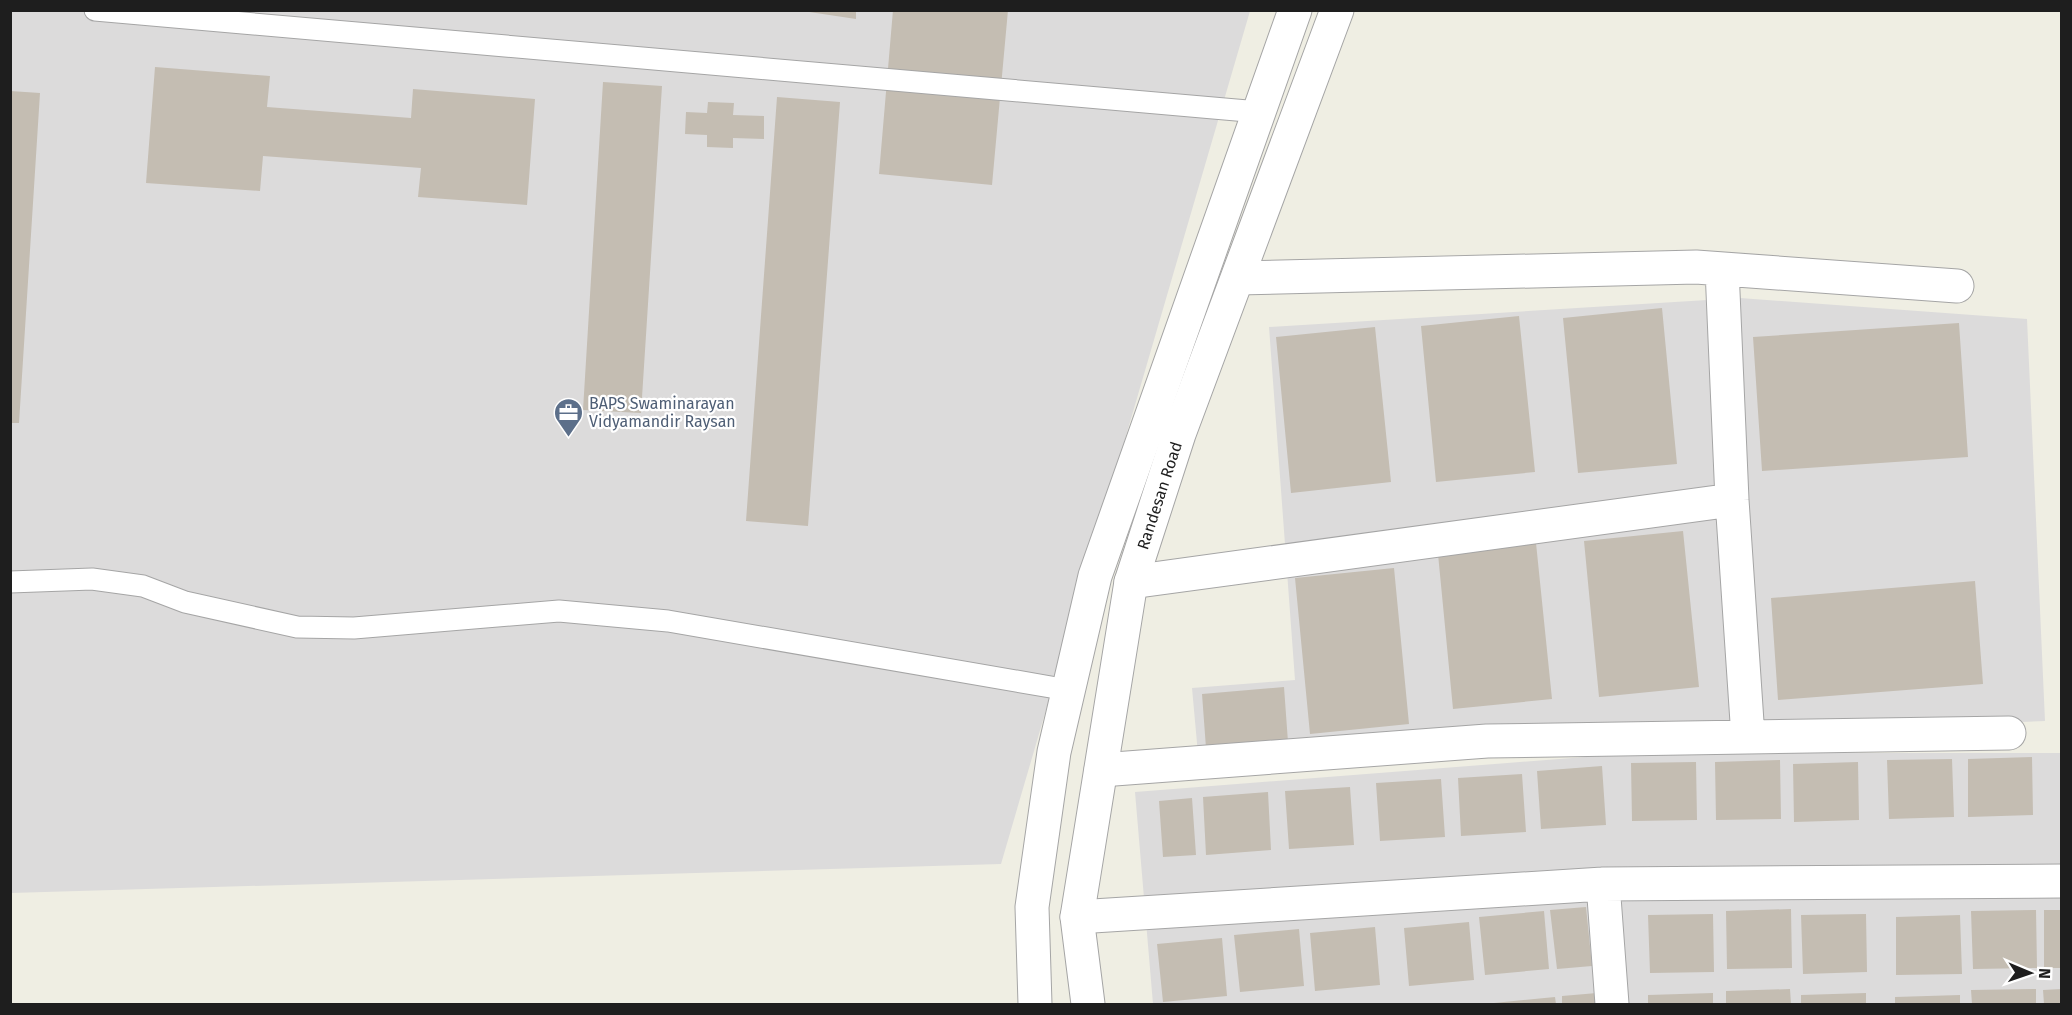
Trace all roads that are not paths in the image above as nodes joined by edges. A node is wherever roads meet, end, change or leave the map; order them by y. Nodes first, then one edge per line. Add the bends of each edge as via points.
1 (95, 10) edge
2 (1294, 10) edge
3 (1337, 10) edge
4 (1259, 112) junction
5 (1722, 269) junction
6 (1238, 278) junction
7 (1957, 286) dead end
8 (1732, 500) junction
9 (16, 581) edge
10 (1131, 582) junction
11 (1068, 690) junction
12 (2009, 733) dead end
13 (1748, 737) junction
14 (1101, 770) junction
15 (2061, 881) edge
16 (1604, 884) junction
17 (1077, 917) junction
18 (1035, 1005) edge
19 (1088, 1005) edge
20 (1612, 1005) edge

1 - 4 lane
2 - 4 street, Randesan Road
3 - 6 street, Randesan Road
4 - 11 street, Randesan Road via 1095,576
5 - 6 street
5 - 7 street
5 - 8 street
6 - 10 street, Randesan Road via 1179,434
8 - 10 street
8 - 13 street
9 - 11 lane via 92,579 142,586 185,602 297,627 354,628 559,611 607,613
10 - 14 street, Randesan Road
11 - 18 street, Randesan Road via 1054,752 1032,907
12 - 13 street
13 - 14 street via 1487,741
14 - 17 street, Randesan Road
15 - 16 street
16 - 17 street
16 - 20 street
17 - 19 street, Randesan Road

